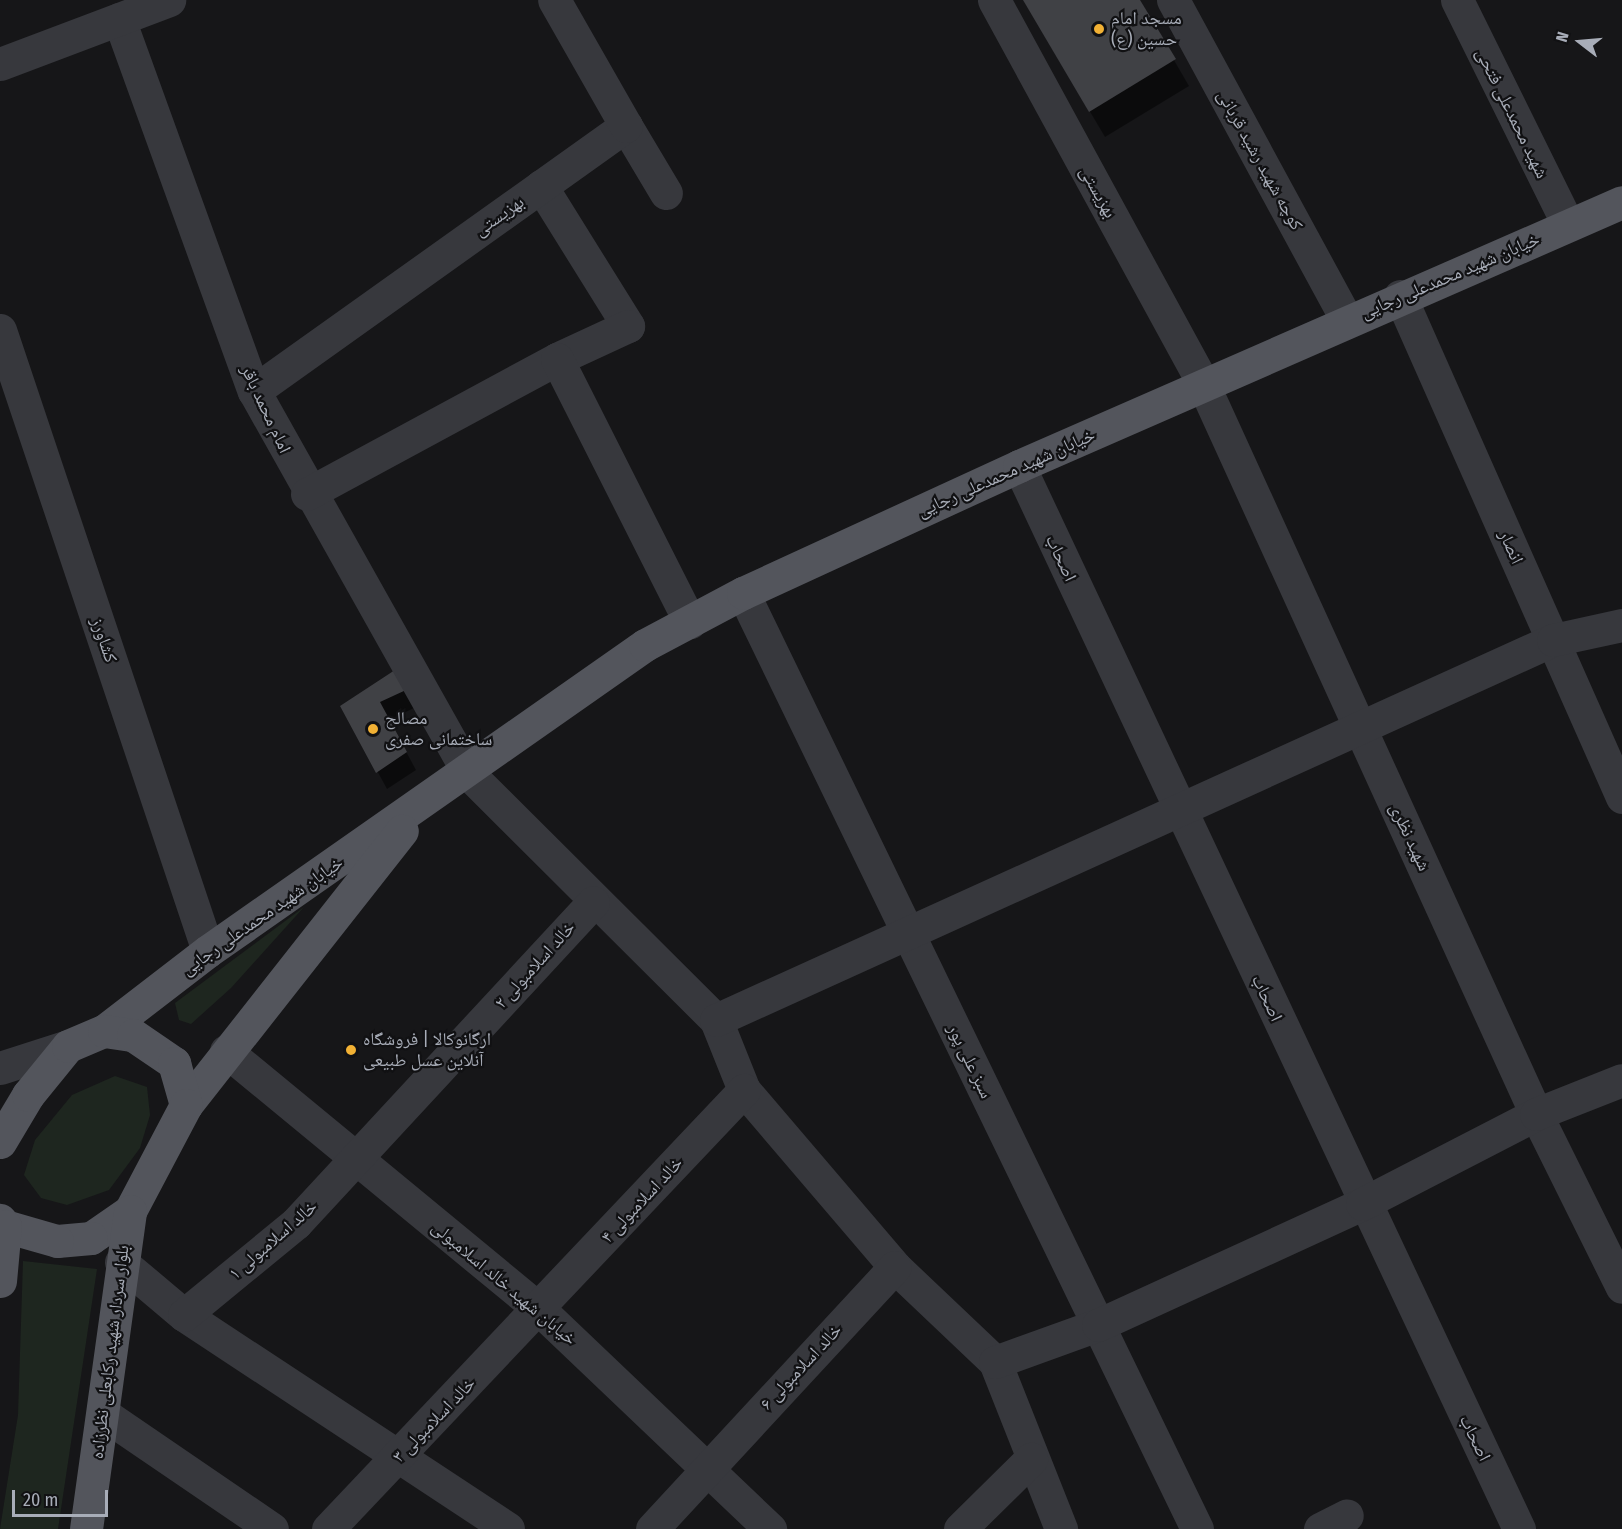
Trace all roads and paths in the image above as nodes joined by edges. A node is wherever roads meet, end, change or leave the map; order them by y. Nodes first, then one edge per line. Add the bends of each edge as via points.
1 (169, 0) edge
2 (554, 0) edge
3 (994, 0) edge
4 (1173, 0) edge
5 (1457, 0) edge
6 (119, 19) junction
7 (0, 64) edge
8 (626, 126) junction
9 (541, 186) junction
10 (666, 193) dead end
11 (1621, 205) edge
12 (1568, 225) junction
13 (1400, 296) junction
14 (1347, 320) junction
15 (0, 330) edge
16 (557, 359) junction
17 (1203, 384) junction
18 (254, 391) junction
19 (1019, 466) junction
20 (307, 494) junction
21 (742, 593) junction
22 (690, 622) junction
23 (1622, 625) edge
24 (1552, 640) junction
25 (1361, 730) junction
26 (468, 773) junction
27 (1622, 797) edge
28 (423, 805) junction
29 (1179, 811) junction
30 (593, 902) junction
31 (908, 934) junction
32 (208, 951) junction
33 (716, 1020) junction
34 (104, 1031) junction
35 (68, 1046) junction
36 (226, 1051) junction
37 (0, 1068) edge
38 (1622, 1080) edge
39 (744, 1090) junction
40 (186, 1105) junction
41 (1536, 1114) junction
42 (0, 1142) edge
43 (357, 1161) junction
44 (1362, 1204) junction
45 (130, 1210) junction
46 (2, 1223) edge
47 (121, 1262) junction
48 (895, 1267) junction
49 (0, 1281) edge
50 (1622, 1287) edge
51 (540, 1310) junction
52 (184, 1315) junction
53 (1098, 1325) junction
54 (995, 1362) junction
55 (105, 1415) junction
56 (400, 1455) junction
57 (1030, 1459) junction
58 (707, 1467) junction
59 (86, 1529) edge
60 (272, 1529) edge
61 (328, 1529) edge
62 (508, 1529) edge
63 (652, 1529) edge
64 (770, 1529) edge
65 (960, 1529) edge
66 (1061, 1529) edge
67 (1197, 1529) edge
68 (1519, 1529) edge

1 - 6 street
2 - 8 street
3 - 17 street, بهزیستی
4 - 14 street, کوچه شهید رشید قربانی
5 - 12 street, شهید محمدعلی فتحی
6 - 7 street
6 - 18 street, امام محمد باقر
8 - 9 street, بهزیستی
8 - 10 street
9 - 16 street via 628,326
9 - 18 street, بهزیستی
11 - 12 main road, خیابان شهید محمدعلی رجایی
12 - 13 main road, خیابان شهید محمدعلی رجایی
13 - 14 main road, خیابان شهید محمدعلی رجایی
13 - 24 street, انصار
14 - 17 main road, خیابان شهید محمدعلی رجایی
15 - 32 street, کشاورز
16 - 20 street
16 - 22 street
17 - 19 main road, خیابان شهید محمدعلی رجایی
17 - 25 street, شهید نظری
18 - 20 street, امام محمد باقر
19 - 21 main road, خیابان شهید محمدعلی رجایی
19 - 29 street, اصحاب
20 - 26 street, امام محمد باقر
21 - 22 main road, خیابان شهید محمدعلی رجایی
21 - 31 street, سبز علی پور
22 - 26 main road, خیابان شهید محمدعلی رجایی via 645,645
23 - 24 street
24 - 25 street
24 - 27 street, انصار
25 - 29 street
25 - 41 street, شهید نظری
26 - 28 main road, خیابان شهید محمدعلی رجایی
26 - 30 street, امام محمد باقر
28 - 32 main road, خیابان شهید محمدعلی رجایی
28 - 36 main road, خیابان شهید محمدعلی رجایی
29 - 31 street
29 - 44 street, اصحاب
30 - 33 street, امام محمد باقر
30 - 43 street, خالد اسلامبولی ۲
31 - 33 street
31 - 53 street, سبز علی پور
32 - 34 main road, خیابان شهید محمدعلی رجایی
33 - 39 street
34 - 35 main road, خیابان شهید محمدعلی رجایی
34 - 40 main road via 133,1035 159,1048 174,1063
35 - 37 street
35 - 42 main road via 27,1095
36 - 40 main road, خیابان شهید محمدعلی رجایی
36 - 43 street, خیابان شهید خالد اسلامبولی
38 - 41 street
39 - 48 street
39 - 51 street, خالد اسلامبولی ۴
40 - 45 main road, خیابان شهید محمدعلی رجایی
41 - 44 street
41 - 50 street, شهید نظری
43 - 51 street, خیابان شهید خالد اسلامبولی
43 - 52 street, خالد اسلامبولی ۱ via 296,1223
44 - 53 street
44 - 68 street, اصحاب
45 - 46 main road via 91,1238 57,1241
45 - 47 main road, بلوار سردار شهید رکابعلی نظرزاده
46 - 49 main road
47 - 52 street
47 - 55 main road, بلوار سردار شهید رکابعلی نظرزاده
48 - 54 street
48 - 58 street, خالد اسلامبولی ۶
51 - 56 street, خالد اسلامبولی ۳
51 - 58 street, خیابان شهید خالد اسلامبولی
52 - 56 street
53 - 54 street
53 - 67 street, سبز علی پور
54 - 57 street
55 - 59 main road, بلوار سردار شهید رکابعلی نظرزاده
55 - 60 street
56 - 61 street, خالد اسلامبولی ۳
56 - 62 street
57 - 65 street
57 - 66 street
58 - 63 street, خالد اسلامبولی ۶
58 - 64 street, خیابان شهید خالد اسلامبولی

